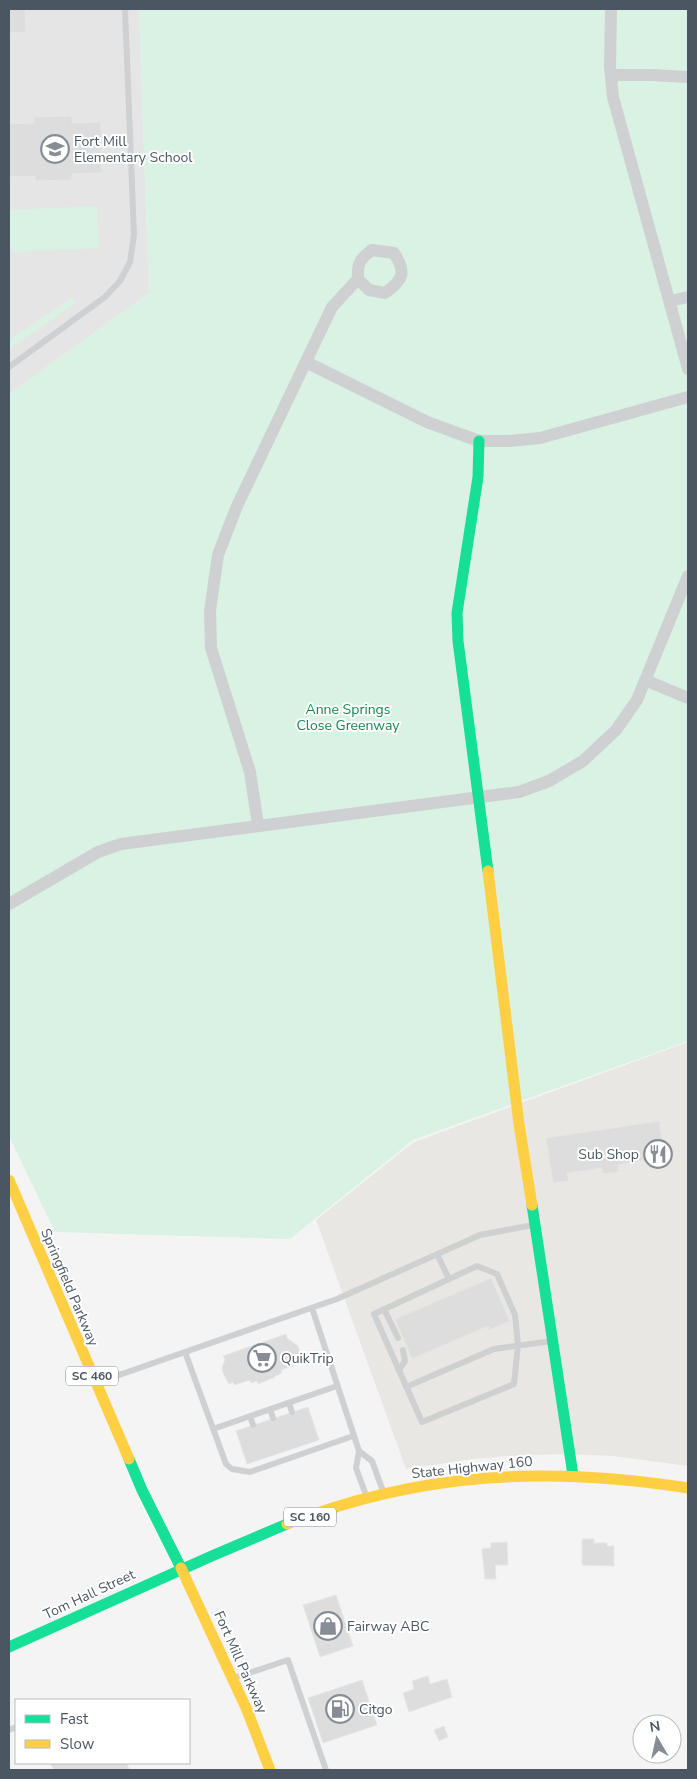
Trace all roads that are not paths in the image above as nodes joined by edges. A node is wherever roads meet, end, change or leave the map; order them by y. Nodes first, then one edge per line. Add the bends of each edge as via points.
1 (125, 9) edge
2 (611, 9) edge
3 (611, 75) junction
4 (688, 77) edge
5 (358, 279) dead end
6 (688, 296) edge
7 (670, 301) junction
8 (306, 362) junction
9 (9, 367) edge
10 (688, 369) edge
11 (688, 397) edge
12 (479, 441) junction
13 (688, 576) edge
14 (645, 680) junction
15 (688, 698) edge
16 (479, 797) junction
17 (258, 826) junction
18 (9, 904) edge
19 (9, 1180) edge
20 (534, 1224) junction
21 (437, 1254) junction
22 (449, 1279) junction
23 (312, 1308) junction
24 (384, 1309) junction
25 (398, 1338) dead end
26 (552, 1341) junction
27 (518, 1345) junction
28 (403, 1350) dead end
29 (185, 1352) junction
30 (399, 1370) junction
31 (96, 1384) junction
32 (337, 1386) junction
33 (406, 1387) junction
34 (289, 1403) junction
35 (270, 1409) junction
36 (292, 1412) dead end
37 (250, 1416) junction
38 (273, 1418) dead end
39 (253, 1425) dead end
40 (213, 1429) junction
41 (353, 1436) junction
42 (303, 1445) dead end
43 (359, 1451) junction
44 (285, 1452) dead end
45 (306, 1453) junction
46 (266, 1458) dead end
47 (288, 1459) junction
48 (268, 1466) junction
49 (573, 1475) junction
50 (688, 1488) edge
51 (383, 1493) junction
52 (367, 1498) junction
53 (181, 1568) junction
54 (9, 1647) edge
55 (233, 1678) junction
56 (270, 1770) edge
57 (326, 1770) edge

1 - 9 lane via 134,235 130,262 120,281 105,297
2 - 3 street
3 - 4 street
3 - 7 street via 613,97
5 - 8 street via 332,307
6 - 7 street
7 - 10 street
8 - 12 street via 427,422
8 - 17 street via 237,506 218,555 210,611 211,648 250,772
11 - 12 street via 540,438
12 - 16 main road via 478,477 457,613
13 - 14 street
14 - 15 street
14 - 16 street via 637,700 616,730 583,761 549,781 519,792
16 - 17 street
16 - 20 main road
17 - 18 street via 121,844 98,852
19 - 31 main road, Springfield Parkway / SC 460
20 - 21 lane via 487,1233
20 - 26 main road
21 - 22 lane
21 - 23 lane
22 - 24 lane
22 - 27 lane via 477,1266 497,1274 515,1315
23 - 29 lane
23 - 32 lane
24 - 25 lane
24 - 30 lane via 374,1314
26 - 27 lane
26 - 49 main road
27 - 33 lane via 494,1349
27 - 33 lane via 514,1384 422,1422
28 - 30 lane via 405,1360
29 - 31 lane
29 - 40 lane
30 - 33 lane
31 - 53 main road, Springfield Parkway / SC 460 via 142,1490
32 - 34 lane
32 - 41 lane
34 - 35 lane
34 - 36 lane
35 - 37 lane
35 - 38 lane
37 - 39 lane
37 - 40 lane
40 - 48 lane via 226,1464 232,1469 250,1472
41 - 43 lane
41 - 45 lane
42 - 45 lane
43 - 51 lane via 372,1461
43 - 52 lane via 356,1468
44 - 47 lane
45 - 47 lane
46 - 48 lane
47 - 48 lane
49 - 50 main road, State Highway 160 / SC 160
49 - 51 main road, State Highway 160 / SC 160 via 476,1478
51 - 52 main road, State Highway 160 / SC 160
52 - 53 main road, State Highway 160 / SC 160 via 271,1531
53 - 54 main road, Tom Hall Street / SC 160
53 - 55 main road, Fort Mill Parkway / SC 460
55 - 56 main road, Fort Mill Parkway / SC 460
55 - 57 lane via 288,1660

